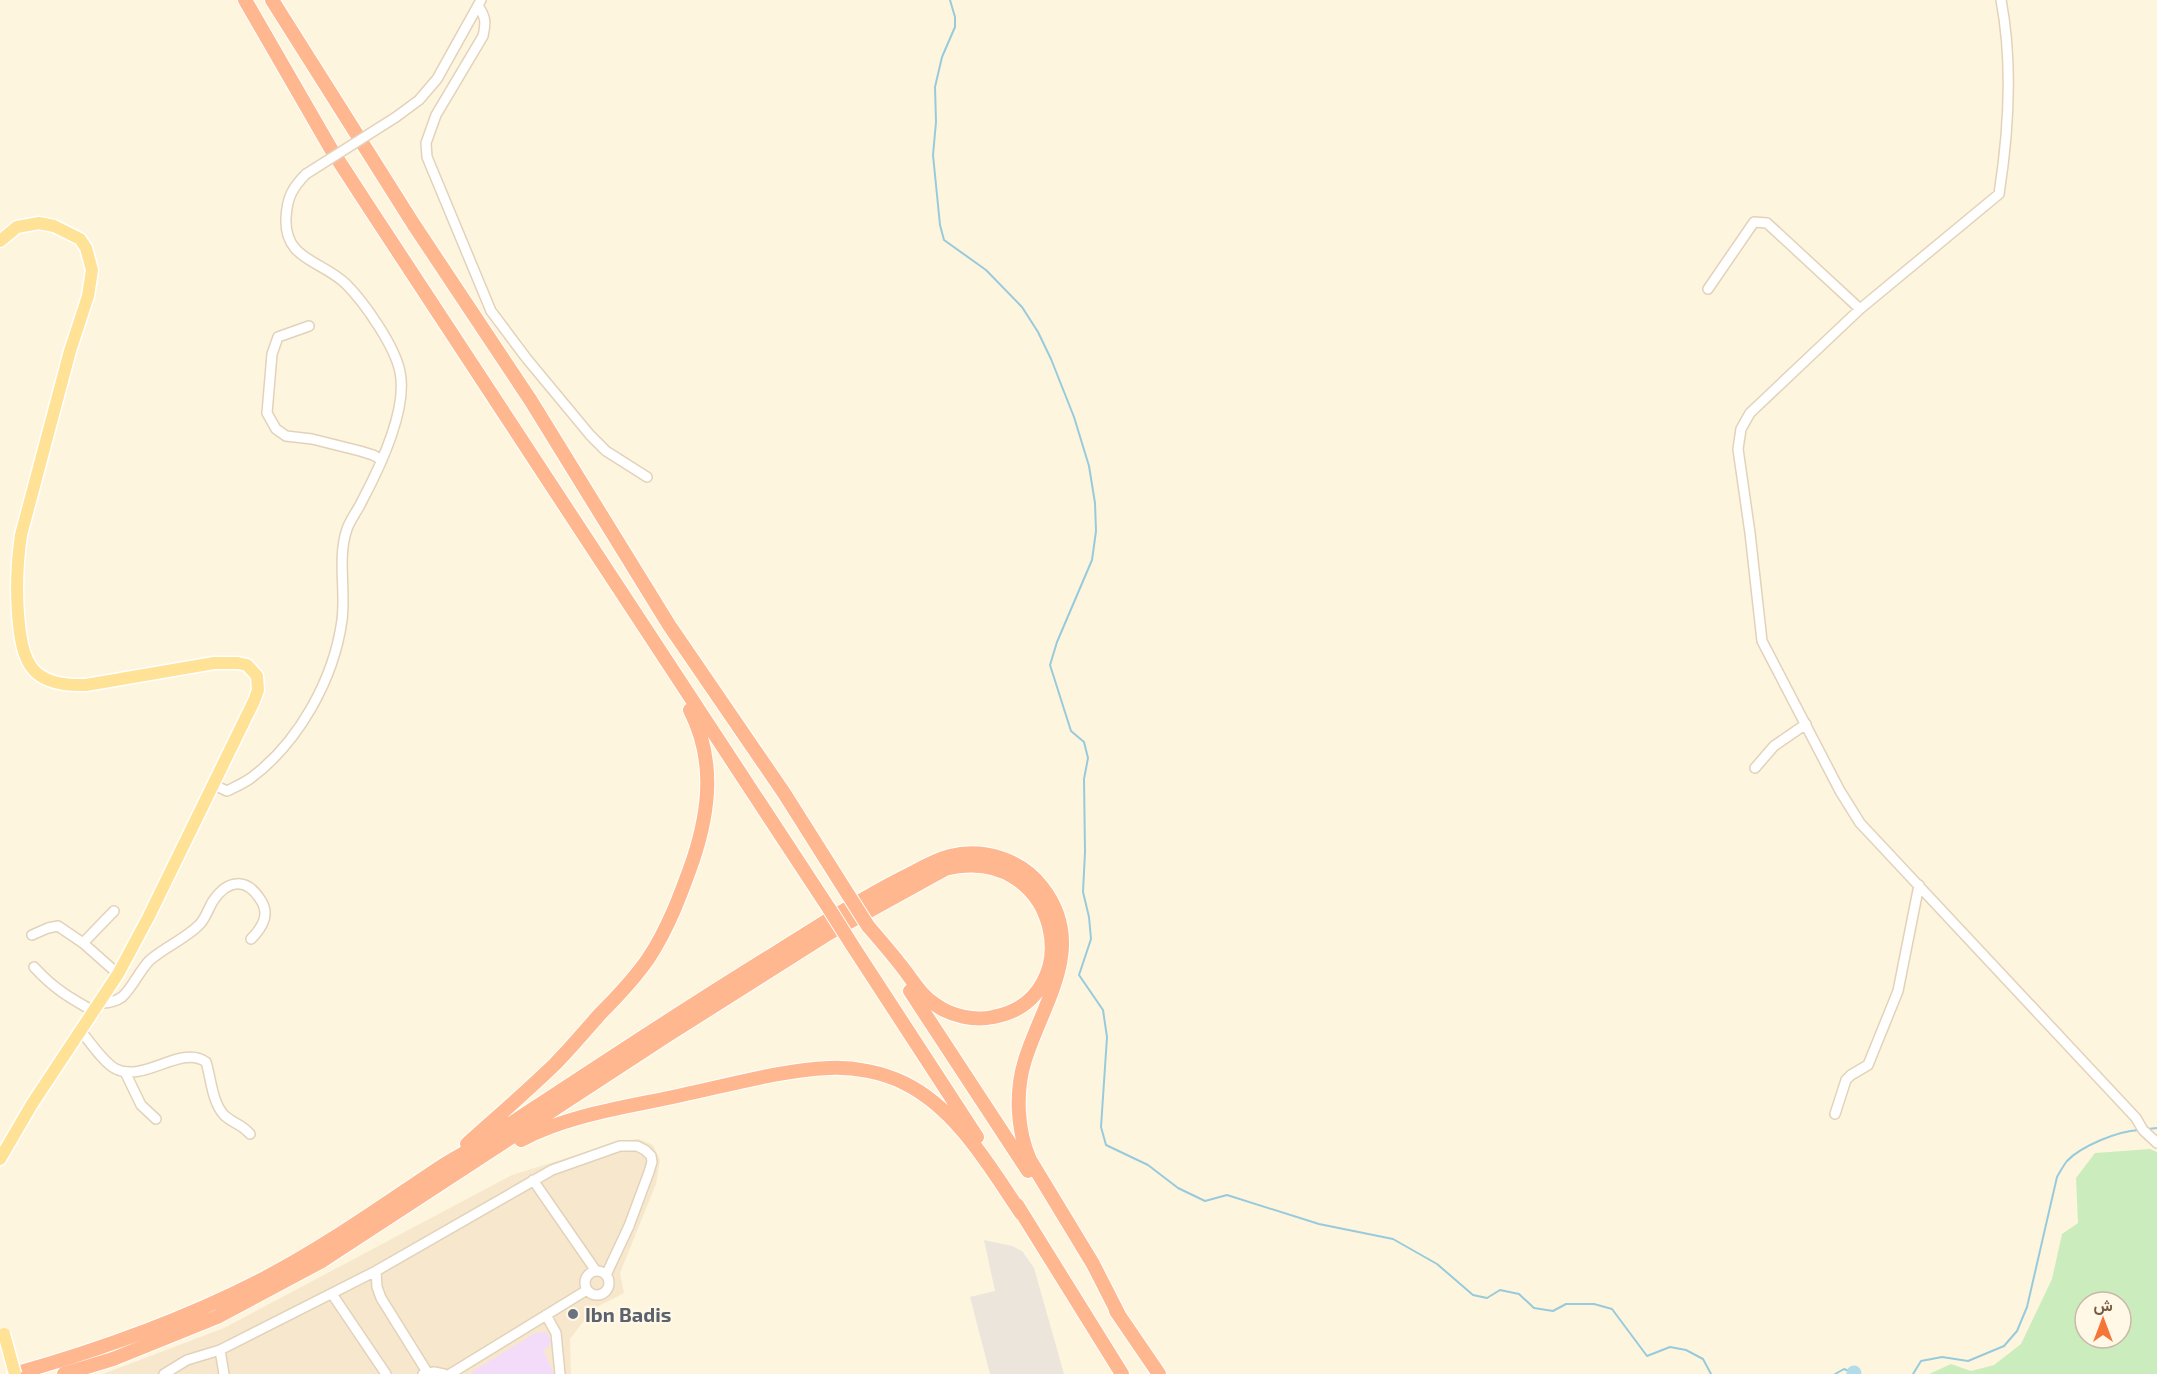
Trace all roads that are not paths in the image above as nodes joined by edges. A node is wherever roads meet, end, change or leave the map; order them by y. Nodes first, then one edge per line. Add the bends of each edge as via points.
1 (245, 0) edge
2 (273, 0) edge
3 (2001, 0) edge
4 (480, 3) edge
5 (0, 241) edge
6 (1708, 289) dead end
7 (1860, 309) junction
8 (309, 326) dead end
9 (382, 460) junction
10 (647, 477) dead end
11 (651, 640) junction
12 (1806, 724) junction
13 (1755, 768) dead end
14 (214, 785) junction
15 (1919, 885) junction
16 (114, 911) dead end
17 (868, 926) junction
18 (32, 935) dead end
19 (250, 939) dead end
20 (83, 943) junction
21 (34, 967) dead end
22 (118, 974) junction
23 (97, 1008) junction
24 (81, 1031) junction
25 (125, 1072) junction
26 (1835, 1114) dead end
27 (156, 1119) dead end
28 (250, 1134) dead end
29 (2157, 1143) edge
30 (0, 1159) edge
31 (444, 1165) junction
32 (448, 1180) junction
33 (533, 1180) junction
34 (1021, 1213) junction
35 (376, 1271) junction
36 (596, 1271) junction
37 (606, 1275) junction
38 (587, 1290) junction
39 (332, 1294) junction
40 (546, 1315) junction
41 (1120, 1317) junction
42 (2, 1329) edge
43 (220, 1350) junction
44 (424, 1373) edge
45 (15, 1374) edge
46 (64, 1374) edge
47 (164, 1374) edge
48 (224, 1374) edge
49 (386, 1374) edge
50 (444, 1374) edge
51 (450, 1374) edge
52 (560, 1374) edge
53 (1122, 1374) edge
54 (1159, 1374) edge

1 - 11 highway via 338,159
2 - 17 highway, bridge via 414,225 531,400 669,624 784,793
3 - 7 street via 2009,44 2009,88 1999,194
4 - 9 street, bridge via 437,79 419,100 306,174 296,184 286,206 292,247 354,292 383,336 400,372 398,410
4 - 10 street via 486,24 483,36 436,115 426,143 427,157 490,311 590,435 606,451
5 - 14 main road via 17,227 39,223 54,226 80,239 92,270 21,535 17,593 24,655 38,674 65,686 214,663 247,665 257,676 258,690
6 - 7 street via 1754,222 1767,223
7 - 12 street via 1750,413 1741,429 1738,449 1762,641
8 - 9 street via 278,337 272,354 267,413 276,429 286,436 312,439
9 - 14 street via 347,529 342,562 342,620 332,662 315,698 300,727 250,779 227,791
11 - 31 highway via 698,726 707,763 709,784 704,820 682,889 659,940 630,982 555,1064
11 - 34 highway, bridge via 983,1146
12 - 13 street via 1774,746
12 - 15 street via 1860,824
14 - 22 main road
15 - 26 street via 1898,991 1868,1065 1846,1080
15 - 29 street
16 - 20 street
17 - 32 highway via 926,998 938,1007 971,1018 1000,1016 1025,1002 1043,981 1051,955 1050,929 1044,910 1033,891 1021,881 988,866 945,869 829,933
17 - 41 highway
18 - 20 street via 58,926
19 - 23 street via 261,929 265,913 262,901 251,887 231,884 213,900 201,922 149,962 122,997
20 - 22 street
21 - 23 street via 62,993
22 - 23 main road
23 - 24 main road
24 - 25 street via 113,1068
24 - 30 main road
25 - 27 street via 141,1105
25 - 28 street via 188,1057 201,1058 206,1062 217,1105
31 - 41 highway via 886,884 951,856 992,855 1028,872 1041,884 1058,917 1062,953 1058,976 1024,1060 1019,1085 1024,1145
31 - 45 highway via 260,1281 144,1332
32 - 34 highway via 555,1125 772,1076 850,1068 886,1075 931,1100 976,1147
32 - 46 highway via 269,1291 168,1337
33 - 35 street
33 - 36 street
33 - 37 street via 620,1146 637,1146 651,1156 629,1226
34 - 53 highway
35 - 39 street
35 - 44 street via 381,1298
36 - 37 street
36 - 38 street via 586,1278
37 - 38 street via 609,1285 605,1292 593,1295
38 - 40 street
39 - 43 street
39 - 49 street
40 - 51 street
40 - 52 street via 556,1333
41 - 54 highway
42 - 45 main road, bridge
43 - 47 street via 187,1360
43 - 48 street
44 - 50 street

